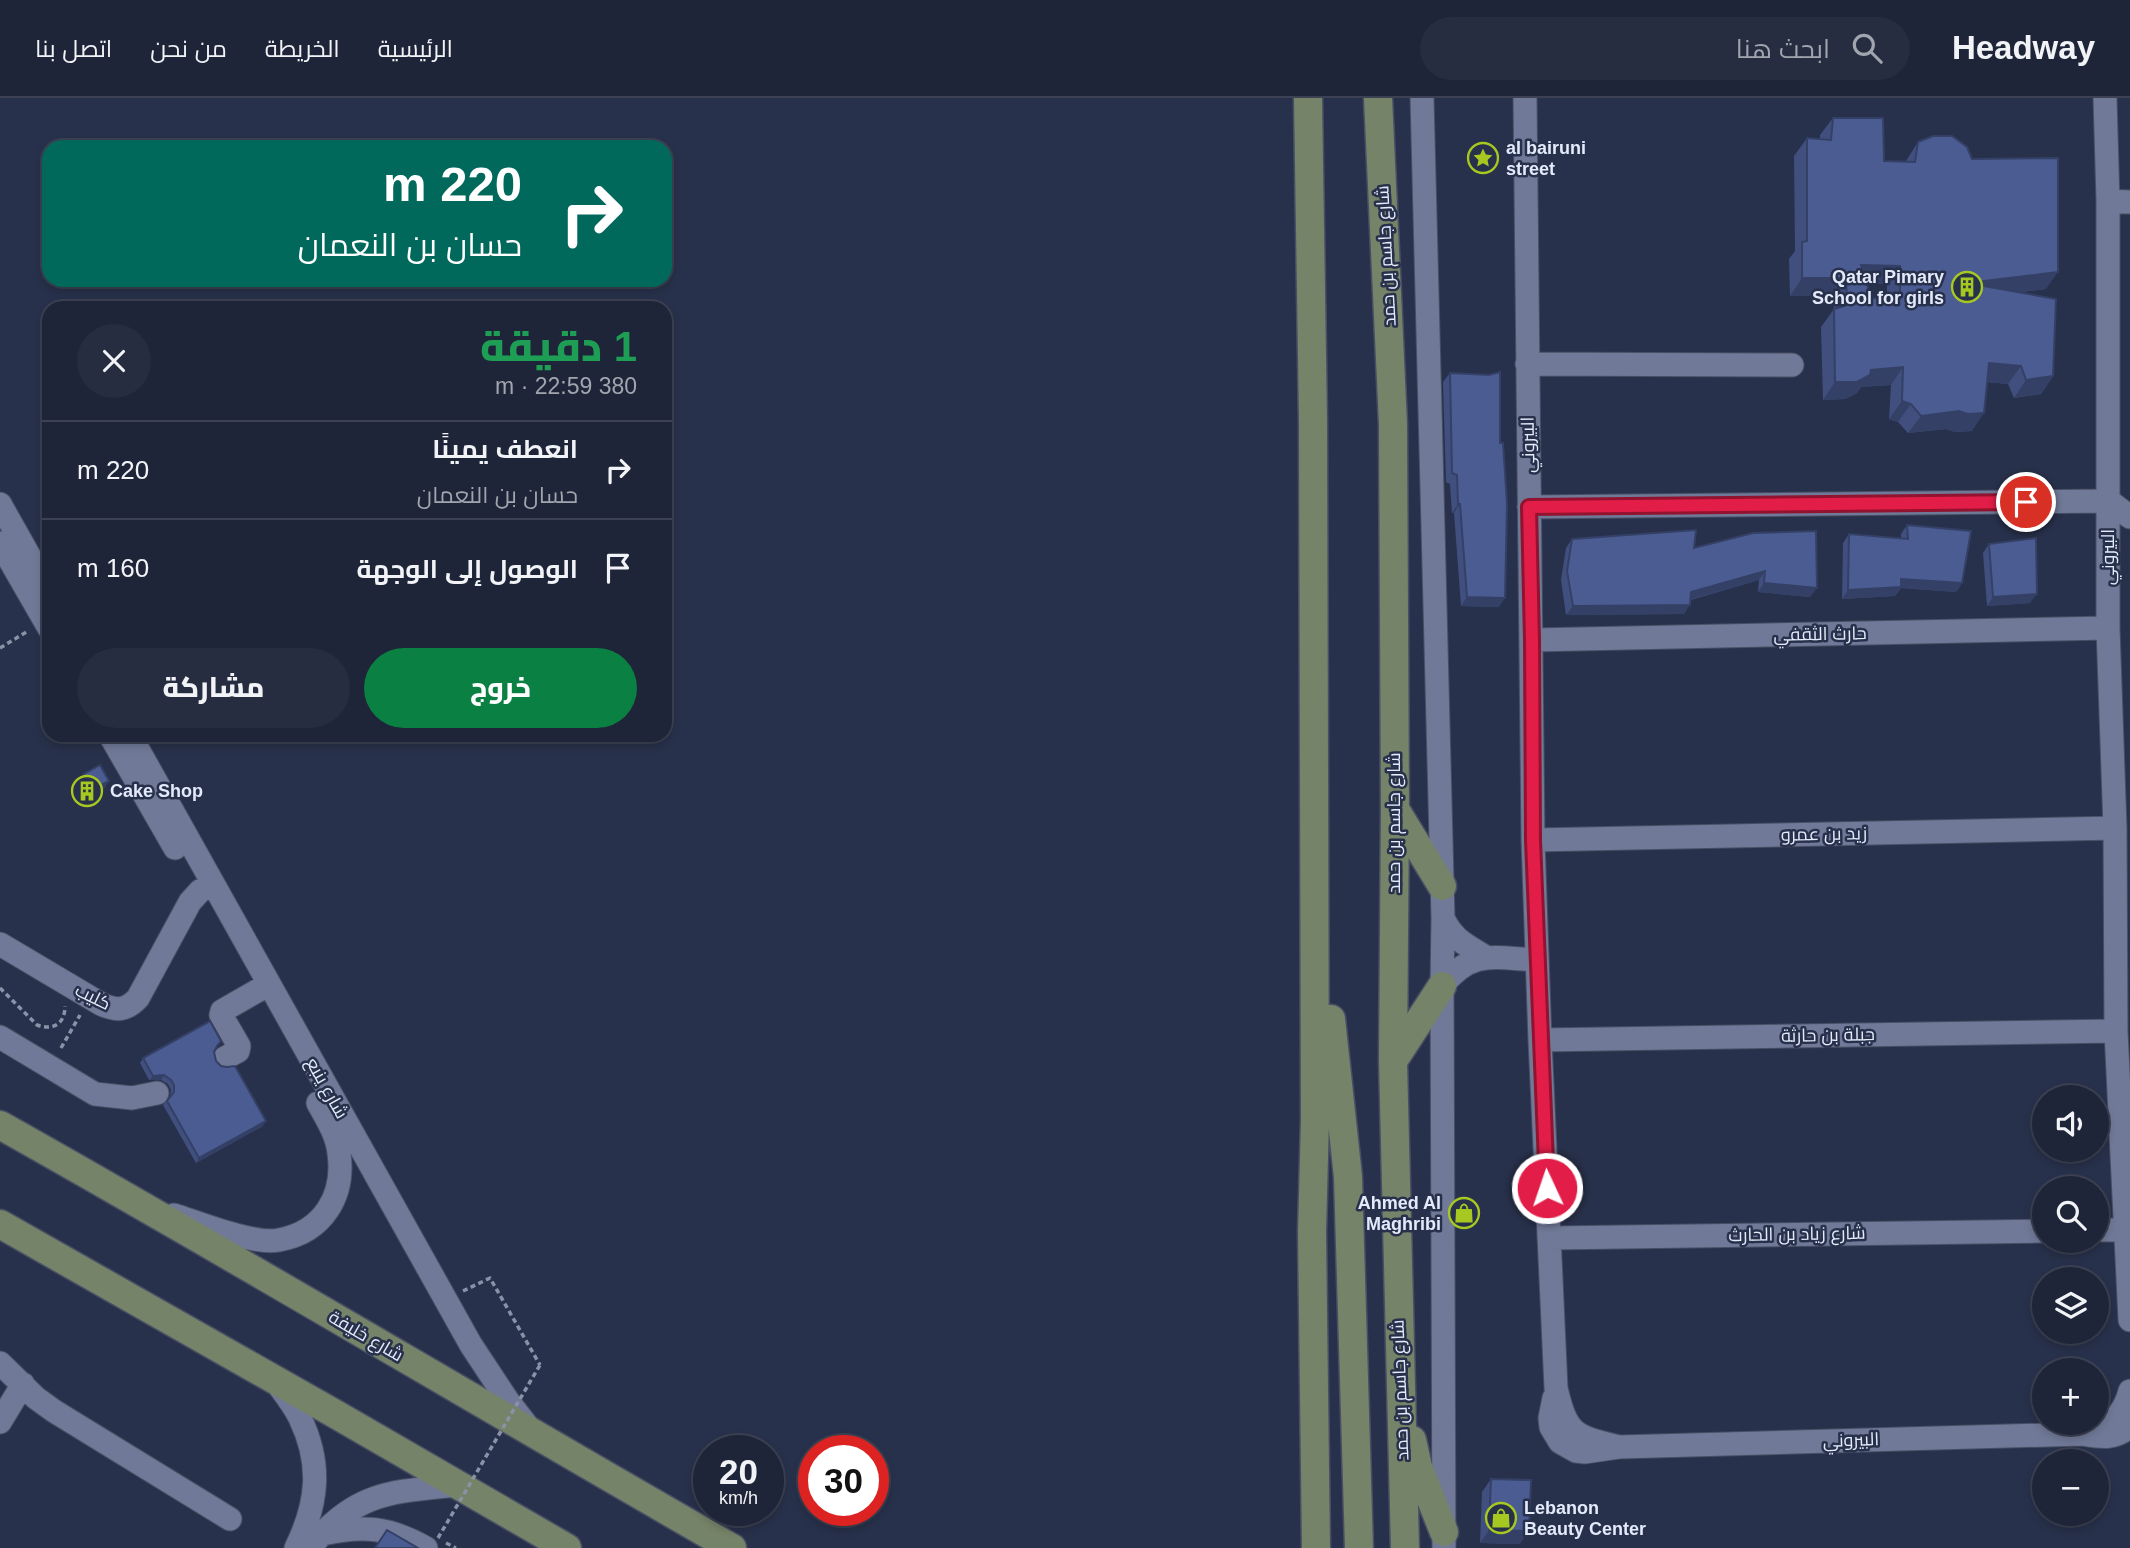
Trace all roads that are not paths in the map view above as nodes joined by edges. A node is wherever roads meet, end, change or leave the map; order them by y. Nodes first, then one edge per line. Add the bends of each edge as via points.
1 (1308, 98) edge
2 (1378, 98) edge
3 (1422, 98) edge
4 (1525, 98) edge
5 (2105, 98) edge
6 (2119, 201) edge
7 (1527, 364) junction
8 (1792, 365) dead end
9 (2109, 500) junction
10 (1529, 507) junction
11 (3, 517) edge
12 (2130, 517) edge
13 (0, 543) edge
14 (42, 580) edge
15 (42, 615) edge
16 (2108, 628) junction
17 (1532, 640) junction
18 (115, 742) edge
19 (133, 742) edge
20 (149, 786) junction
21 (1395, 809) junction
22 (2115, 828) junction
23 (1533, 840) junction
24 (1315, 853) junction
25 (1442, 886) junction
26 (206, 887) junction
27 (2123, 913) edge
28 (1443, 918) junction
29 (0, 944) edge
30 (1487, 958) junction
31 (1537, 960) junction
32 (1442, 986) junction
33 (263, 987) junction
34 (2116, 1031) junction
35 (0, 1037) edge
36 (1540, 1040) junction
37 (225, 1058) dead end
38 (1393, 1061) junction
39 (304, 1062) junction
40 (157, 1093) dead end
41 (0, 1125) edge
42 (140, 1204) junction
43 (0, 1224) edge
44 (2109, 1230) edge
45 (2126, 1230) junction
46 (2032, 1231) edge
47 (1550, 1238) junction
48 (2130, 1320) edge
49 (0, 1363) edge
50 (1399, 1376) junction
51 (274, 1379) junction
52 (23, 1384) junction
53 (2130, 1391) edge
54 (0, 1422) edge
55 (2109, 1423) edge
56 (2130, 1426) edge
57 (2046, 1435) edge
58 (2092, 1435) edge
59 (535, 1436) junction
60 (458, 1485) junction
61 (391, 1492) junction
62 (230, 1518) dead end
63 (316, 1541) edge
64 (425, 1542) edge
65 (1447, 1543) edge
66 (296, 1548) edge
67 (566, 1548) edge
68 (732, 1548) edge
69 (1316, 1548) edge
70 (1359, 1548) edge
71 (1405, 1548) edge

1 - 24 main road
2 - 21 main road, شارع جاسم بن حمد via 1393,424
3 - 25 street
4 - 7 street, البيروني
5 - 6 street, البيروني
6 - 9 street, البيروني
7 - 8 street
7 - 10 street, البيروني
9 - 10 street
9 - 12 street
9 - 16 street, البيروني
10 - 17 street, البيروني
11 - 14 street
13 - 15 street
16 - 17 street, حارث الثقفي
16 - 22 street, البيروني
17 - 23 street, البيروني
18 - 20 street, شارع ينبع
19 - 20 street, شارع ينبع
20 - 26 street, شارع ينبع
21 - 25 main road
21 - 38 main road, شارع جاسم بن حمد
22 - 23 street, زيد بن عمرو
22 - 27 street, البيروني
23 - 31 street, البيروني
24 - 69 main road via 1312,1246
24 - 70 main road via 1348,1177
25 - 28 street
26 - 29 street, كليب via 190,902 138,998 120,1010 89,998
26 - 33 street, شارع ينبع
27 - 34 street, البيروني
28 - 30 street via 1458,940
28 - 32 street
30 - 31 street
30 - 32 street via 1468,961
31 - 36 street, البيروني
32 - 38 main road
32 - 65 street
33 - 37 street via 222,1011 239,1046
33 - 39 street, شارع ينبع
34 - 36 street, جبلة بن حارثة
34 - 45 street, البيروني
35 - 40 street via 95,1094 132,1098
36 - 47 street, البيروني
38 - 50 main road, شارع جاسم بن حمد
39 - 42 street, شارع ينبع via 339,1151 336,1197 322,1218 277,1241 246,1237
39 - 59 street, شارع ينبع via 489,1373
41 - 42 main road, شارع خليفة
42 - 59 main road, شارع خليفة
43 - 51 main road
44 - 45 street
45 - 48 street, البيروني
46 - 47 street, شارع زياد بن الحارث
47 - 57 street, البيروني via 1556,1388 1571,1428 1588,1439 1619,1447
49 - 52 street
50 - 65 main road via 1418,1467
50 - 71 main road, شارع جاسم بن حمد
51 - 60 main road
51 - 66 street via 299,1415 314,1466 313,1505
52 - 54 street
52 - 62 street via 54,1411
53 - 55 street, البيروني via 2125,1405
56 - 58 street, البيروني via 2113,1437
59 - 68 main road, شارع خليفة
60 - 61 street
60 - 67 main road
61 - 63 street via 350,1510
61 - 64 street via 392,1517
63 - 64 street via 340,1530 373,1528

